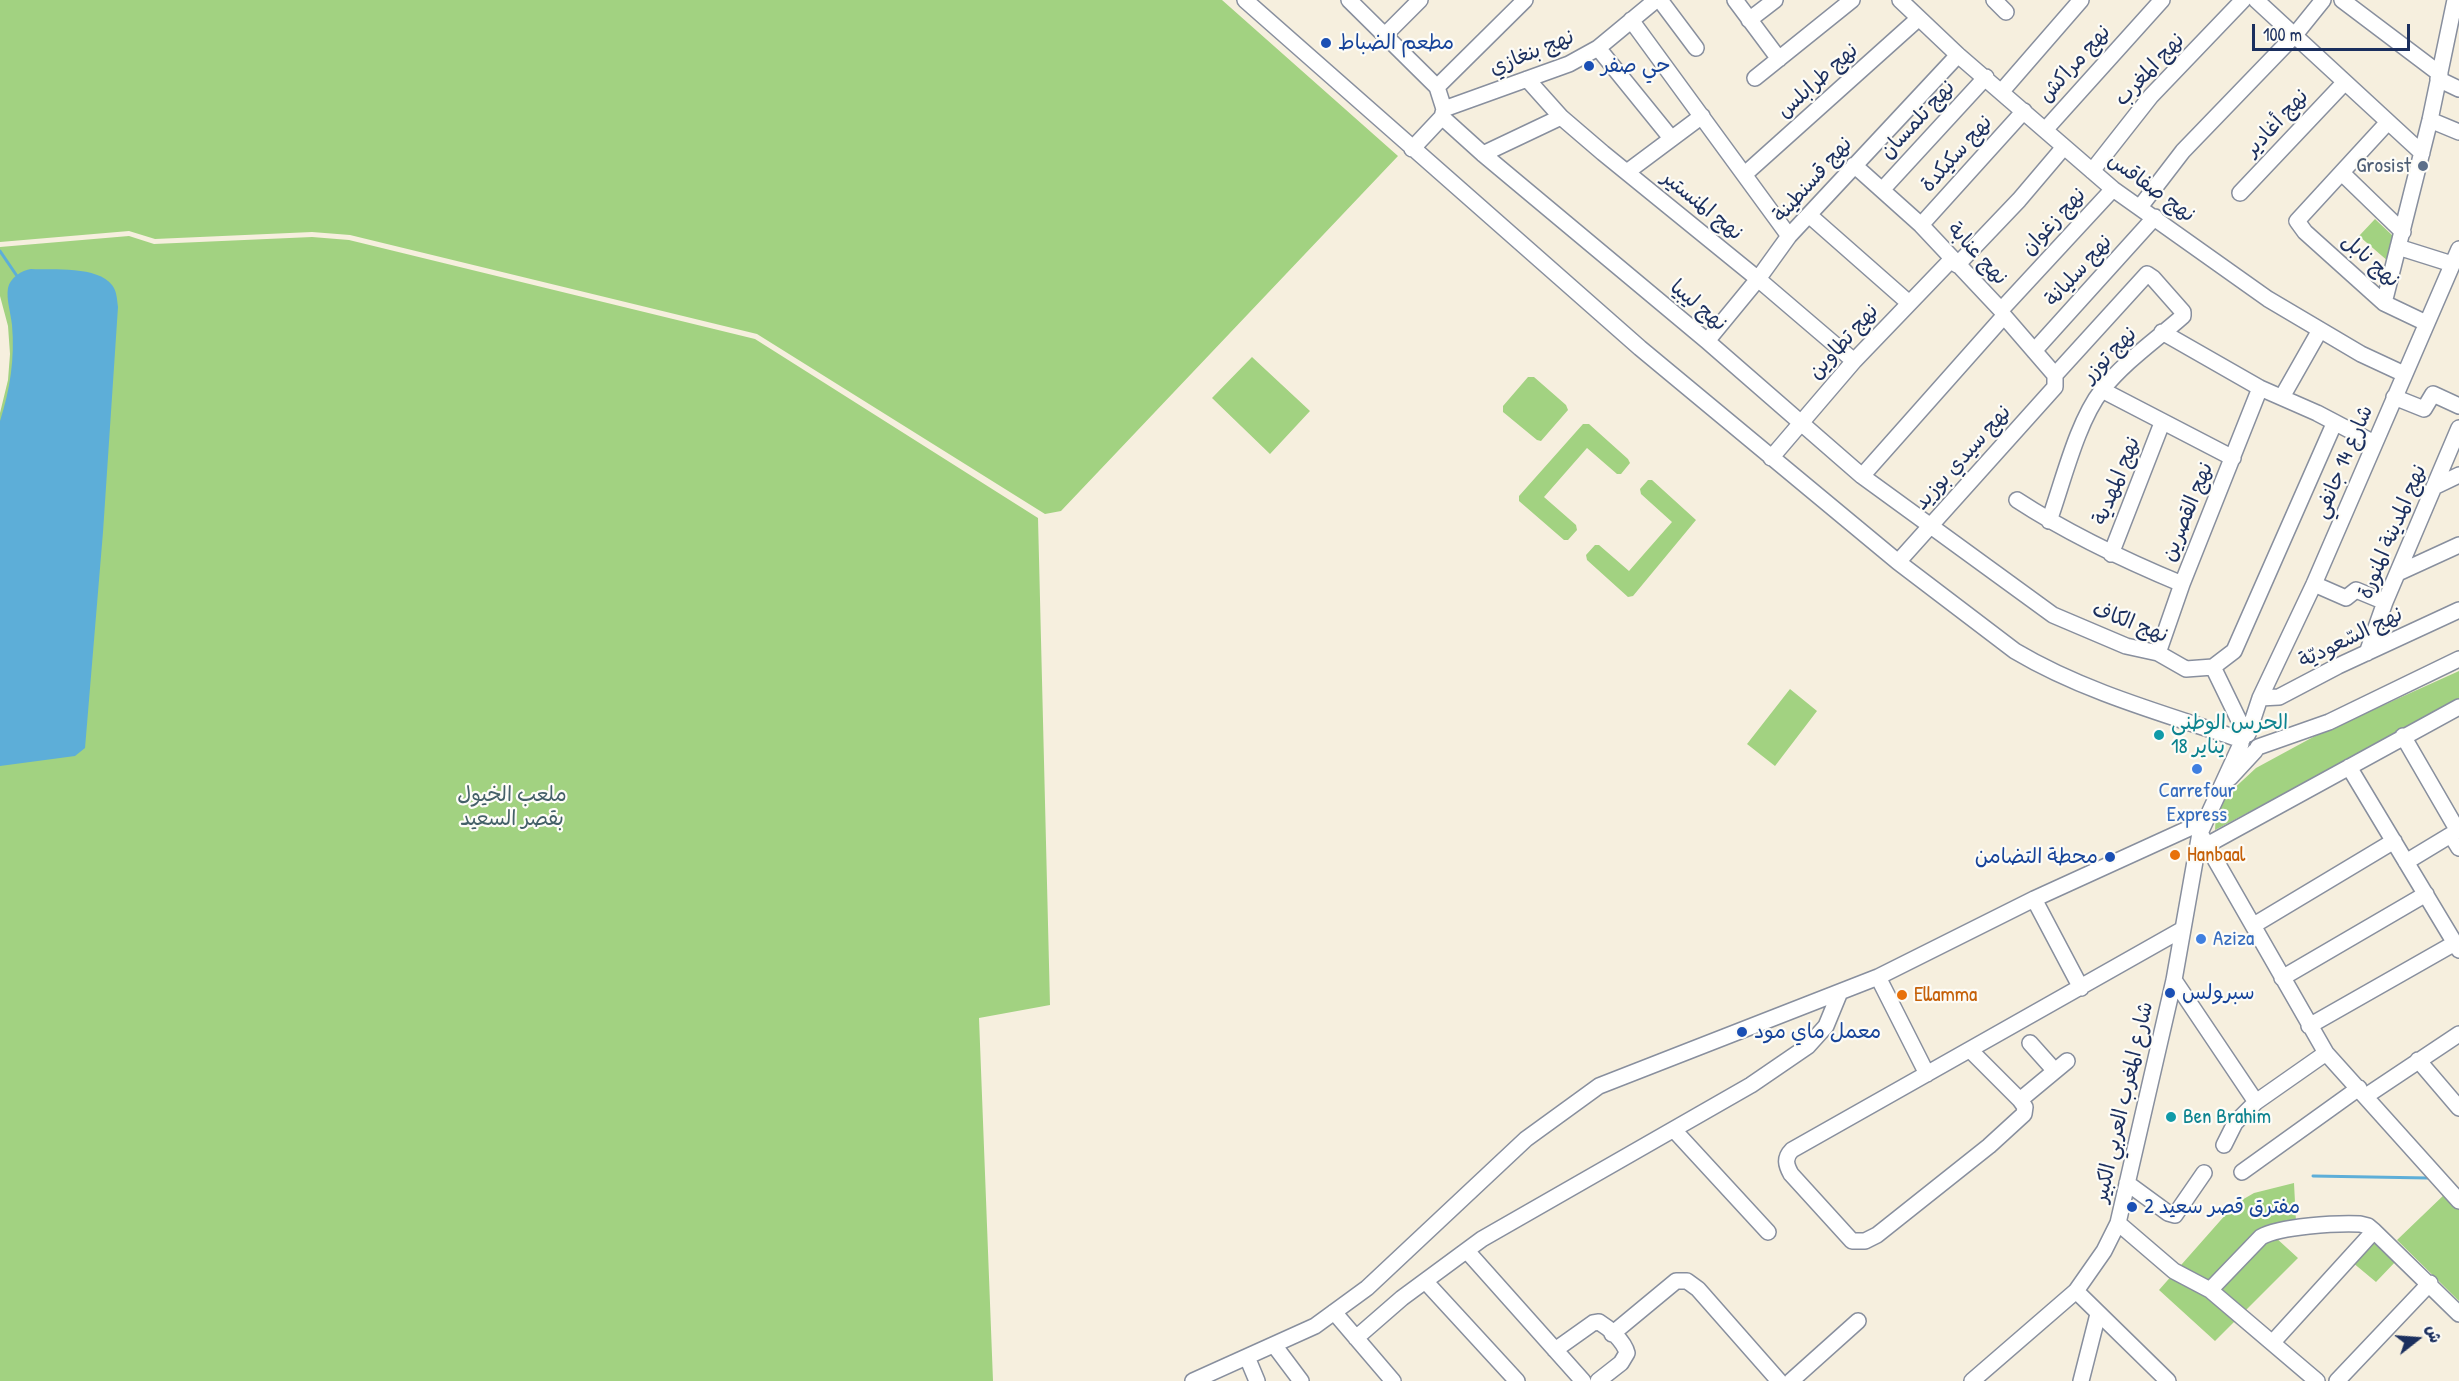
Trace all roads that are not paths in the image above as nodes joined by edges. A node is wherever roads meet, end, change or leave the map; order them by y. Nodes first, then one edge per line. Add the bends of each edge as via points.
1 (1245, 0) edge
2 (1349, 0) edge
3 (1420, 0) edge
4 (1525, 0) edge
5 (1658, 0) edge
6 (1735, 0) edge
7 (1775, 0) edge
8 (1852, 0) edge
9 (1900, 0) edge
10 (1994, 0) edge
11 (2081, 0) edge
12 (2162, 0) edge
13 (2243, 0) edge
14 (2256, 0) edge
15 (2323, 0) edge
16 (2342, 0) edge
17 (2453, 1) edge
18 (2007, 12) dead end
19 (1919, 18) junction
20 (1749, 20) junction
21 (1631, 21) junction
22 (1385, 35) junction
23 (2294, 36) junction
24 (2452, 47) edge
25 (1598, 48) junction
26 (1696, 48) dead end
27 (1958, 55) junction
28 (1779, 59) junction
29 (1986, 77) junction
30 (2439, 77) junction
31 (1755, 78) dead end
32 (1527, 79) junction
33 (2345, 82) junction
34 (1437, 87) junction
35 (2459, 89) edge
36 (2002, 91) junction
37 (2024, 111) junction
38 (1443, 113) junction
39 (1702, 116) junction
40 (1561, 117) junction
41 (2430, 120) junction
42 (2388, 122) junction
43 (2045, 130) junction
44 (2459, 132) edge
45 (1671, 138) junction
46 (2064, 147) junction
47 (1412, 149) junction
48 (2421, 153) junction
49 (1482, 154) junction
50 (1854, 165) junction
51 (2092, 171) junction
52 (1627, 172) junction
53 (2342, 173) junction
54 (1745, 174) junction
55 (2113, 189) junction
56 (1882, 190) junction
57 (2240, 193) dead end
58 (2140, 207) junction
59 (1809, 215) junction
60 (2155, 217) junction
61 (1921, 225) junction
62 (2403, 232) junction
63 (1789, 236) junction
64 (2398, 248) junction
65 (2459, 249) edge
66 (1954, 262) junction
67 (2452, 264) junction
68 (2147, 274) joint
69 (1758, 279) junction
70 (1909, 303) junction
71 (2384, 303) junction
72 (2002, 313) junction
73 (2426, 323) junction
74 (2320, 330) junction
75 (2162, 333) junction
76 (1707, 340) junction
77 (2034, 351) junction
78 (1854, 362) junction
79 (2404, 374) junction
80 (2056, 378) junction
81 (2260, 388) junction
82 (2102, 390) junction
83 (2282, 397) junction
84 (2394, 397) junction
85 (2459, 406) edge
86 (1801, 422) junction
87 (2162, 423) junction
88 (2334, 424) junction
89 (2459, 428) edge
90 (2374, 443) junction
91 (1771, 458) junction
92 (2233, 458) junction
93 (2459, 475) edge
94 (1862, 476) junction
95 (2434, 487) junction
96 (2017, 500) dead end
97 (2049, 521) junction
98 (1931, 525) junction
99 (2459, 545) edge
100 (2111, 554) junction
101 (1898, 562) junction
102 (2398, 573) junction
103 (2182, 584) junction
104 (2314, 584) junction
105 (2385, 602) junction
106 (2459, 610) edge
107 (2158, 653) junction
108 (2367, 653) junction
109 (2459, 659) edge
110 (2213, 667) junction
111 (2263, 695) junction
112 (2457, 714) edge
113 (2403, 736) junction
114 (2250, 741) junction
115 (2349, 767) junction
116 (2204, 833) junction
117 (2457, 836) edge
118 (2394, 841) junction
119 (2406, 862) junction
120 (2426, 894) junction
121 (2034, 899) junction
122 (2254, 925) junction
123 (2183, 929) junction
124 (2457, 947) edge
125 (1878, 977) junction
126 (2282, 978) junction
127 (2174, 980) junction
128 (2081, 988) junction
129 (1840, 992) junction
130 (2309, 1026) junction
131 (2459, 1034) edge
132 (2030, 1043) dead end
133 (1970, 1050) junction
134 (2326, 1053) junction
135 (2418, 1060) junction
136 (2067, 1061) dead end
137 (2055, 1071) junction
138 (1928, 1074) junction
139 (2362, 1092) junction
140 (2020, 1100) junction
141 (2256, 1102) junction
142 (2459, 1108) edge
143 (1674, 1130) junction
144 (2224, 1145) dead end
145 (2242, 1172) dead end
146 (2204, 1173) dead end
147 (2127, 1183) junction
148 (2459, 1201) edge
149 (2118, 1223) junction
150 (2374, 1231) junction
151 (1768, 1232) dead end
152 (1467, 1251) junction
153 (1425, 1281) junction
154 (2430, 1283) junction
155 (2210, 1290) junction
156 (2076, 1291) junction
157 (1334, 1312) junction
158 (2098, 1314) junction
159 (2459, 1314) edge
160 (1858, 1321) dead end
161 (1612, 1334) junction
162 (1356, 1338) junction
163 (2273, 1342) junction
164 (1274, 1345) junction
165 (1555, 1350) junction
166 (1246, 1357) junction
167 (1193, 1381) edge
168 (1257, 1381) edge
169 (1301, 1381) edge
170 (1393, 1381) edge
171 (1517, 1381) edge
172 (1583, 1381) edge
173 (1598, 1381) edge
174 (1779, 1381) edge
175 (1791, 1381) edge
176 (1972, 1381) edge
177 (2081, 1381) edge
178 (2168, 1381) edge
179 (2317, 1381) edge
180 (2337, 1381) edge

1 - 47 street
2 - 22 street
3 - 22 street
4 - 34 street
5 - 21 street, نهج بنغازي
5 - 26 street
6 - 20 street
7 - 20 street
8 - 28 street
9 - 19 street, نهج صفاقس
10 - 18 street
11 - 36 street
12 - 43 street, نهج مراكش
13 - 51 street, نهج المغرب via 2151,96
14 - 23 street
15 - 23 street
16 - 30 street
17 - 24 street
19 - 27 street, نهج صفاقس
19 - 54 street, نهج طرابلس
20 - 28 street
21 - 25 street, نهج بنغازي
21 - 39 street
22 - 34 street
23 - 33 street
23 - 58 street via 2183,151
24 - 30 street
25 - 32 street, نهج بنغازي via 1569,64
25 - 45 street
27 - 29 street, نهج صفاقس
27 - 50 street, نهج قسنطينة
28 - 31 street
29 - 36 street, نهج صفاقس
29 - 56 street, نهج تلمسان
30 - 35 street
30 - 41 street
32 - 38 street, نهج بنغازي
32 - 40 street, نهج المنستير
33 - 42 street
33 - 57 street, نهج أغادير
34 - 38 street
36 - 37 street, نهج صفاقس
37 - 43 street, نهج صفاقس
37 - 61 street, نهج سكيكدة
38 - 47 street, نهج بنغازي
38 - 49 street, نهج ليبيا
39 - 45 street
39 - 54 street
40 - 49 street
40 - 52 street, نهج المنستير
41 - 44 street
41 - 48 street
42 - 48 street
42 - 53 street
43 - 46 street, نهج صفاقس
45 - 52 street
46 - 51 street, نهج صفاقس
46 - 66 street, نهج تطاوين via 2019,200
47 - 91 street
48 - 62 street
49 - 76 street, نهج ليبيا
50 - 56 street, نهج عنابة
50 - 59 street, نهج قسنطينة
51 - 55 street, نهج صفاقس
52 - 69 street, نهج المنستير
53 - 62 street
53 - 71 street, نهج نابل via 2297,218 2298,223
54 - 63 street
55 - 58 street, نهج صفاقس
55 - 72 street, نهج زغوان
56 - 61 street, نهج عنابة
58 - 60 street, نهج صفاقس
59 - 63 street, نهج قسنطينة
59 - 70 street
60 - 74 street, نهج صفاقس via 2268,299
60 - 77 street, نهج سليانة
61 - 66 street, نهج عنابة
62 - 64 street
63 - 69 street, نهج قسنطينة
64 - 67 street
64 - 71 street
65 - 67 street, شارع 14 جانفي
66 - 70 street, نهج تطاوين
66 - 72 street, نهج عنابة
67 - 73 street, شارع 14 جانفي
68 - 75 street, نهج توزر via 2184,314
68 - 80 street, نهج سيدي بوزيد
69 - 76 street, نهج قسنطينة
69 - 78 street, نهج المنستير
70 - 78 street, نهج تطاوين
71 - 73 street, نهج نابل
72 - 77 street, نهج عنابة
72 - 94 street, نهج زغوان
73 - 79 street, شارع 14 جانفي
74 - 79 street, نهج صفاقس
74 - 83 street
75 - 81 street
75 - 82 street, نهج توزر
76 - 86 street, نهج ليبيا
77 - 80 street, نهج عنابة
78 - 86 street, نهج تطاوين
79 - 84 street, شارع 14 جانفي
80 - 98 street, نهج سيدي بوزيد via 2055,387
81 - 83 street
81 - 92 street, نهج القصرين
82 - 87 street
82 - 97 street, نهج توزر via 2089,411
83 - 88 street
84 - 85 street via 2424,410 2433,394
84 - 90 street, شارع 14 جانفي
86 - 91 street, نهج تطاوين
86 - 94 street, نهج ليبيا
87 - 92 street
87 - 100 street, نهج المهدية
88 - 90 street
88 - 110 street via 2242,635 2229,656
89 - 95 street, نهج المدينة المنورة
90 - 104 street, شارع 14 جانفي
91 - 101 street
92 - 103 street, نهج القصرين
93 - 95 street
94 - 98 street, نهج ليبيا
95 - 102 street, نهج المدينة المنورة
96 - 97 street
97 - 100 street
98 - 101 street, نهج سيدي بوزيد
98 - 107 street, نهج الكاف via 2052,615 2126,646
99 - 102 street
100 - 103 street
101 - 114 street via 2033,662 2125,701
102 - 105 street, نهج المدينة المنورة
103 - 107 street, نهج القصرين
104 - 105 street via 2346,598 2356,590
104 - 111 street, شارع 14 جانفي
105 - 108 street, نهج المدينة المنورة
106 - 108 street, نهج السّعوديّة
107 - 110 street, نهج الكاف via 2186,669
108 - 111 street, نهج السّعوديّة via 2280,697
109 - 114 street via 2329,722
110 - 114 street
111 - 114 street, شارع 14 جانفي
112 - 113 street
113 - 115 street
113 - 117 street
114 - 116 street, شارع المغرب العربي الكبير via 2220,790
115 - 116 street
115 - 118 street
116 - 121 street
116 - 122 street
116 - 123 street, شارع المغرب العربي الكبير
117 - 119 street
118 - 119 street
118 - 122 street
119 - 120 street
120 - 124 street
120 - 126 street
121 - 125 street
121 - 128 street
122 - 126 street
123 - 127 street, شارع المغرب العربي الكبير
123 - 128 street
124 - 130 street
125 - 129 street
125 - 138 street
126 - 130 street
127 - 141 street
127 - 147 street, شارع المغرب العربي الكبير
128 - 133 street
129 - 143 street via 1826,1026 1808,1046
129 - 157 street via 1599,1086 1526,1139 1367,1288
130 - 134 street
131 - 135 street
132 - 137 street
133 - 138 street
133 - 140 street
134 - 139 street
134 - 141 street
135 - 139 street
135 - 142 street
136 - 137 street
137 - 140 street
138 - 140 street via 1787,1155 1791,1174 1852,1241 1865,1241 1876,1235 1989,1146 2024,1114
139 - 145 street
139 - 148 street
141 - 144 street via 2235,1123
143 - 151 street
143 - 152 street
146 - 147 street via 2175,1215
147 - 149 street, شارع المغرب العربي الكبير
149 - 155 street via 2174,1271
149 - 156 street, شارع المغرب العربي الكبير
150 - 154 street
150 - 155 street via 2368,1226 2348,1224 2269,1233
150 - 163 street
152 - 153 street
152 - 165 street
153 - 162 street
153 - 171 street
154 - 159 street
154 - 180 street
155 - 163 street
156 - 158 street
156 - 176 street, شارع المغرب العربي الكبير
157 - 162 street
157 - 164 street via 1315,1326
158 - 177 street
158 - 178 street
160 - 175 street
161 - 165 street via 1599,1322 1593,1323
161 - 173 street via 1624,1345 1626,1353
161 - 174 street via 1676,1281 1687,1281
162 - 170 street
163 - 179 street
164 - 166 street
164 - 169 street
165 - 172 street
166 - 167 street
166 - 168 street

